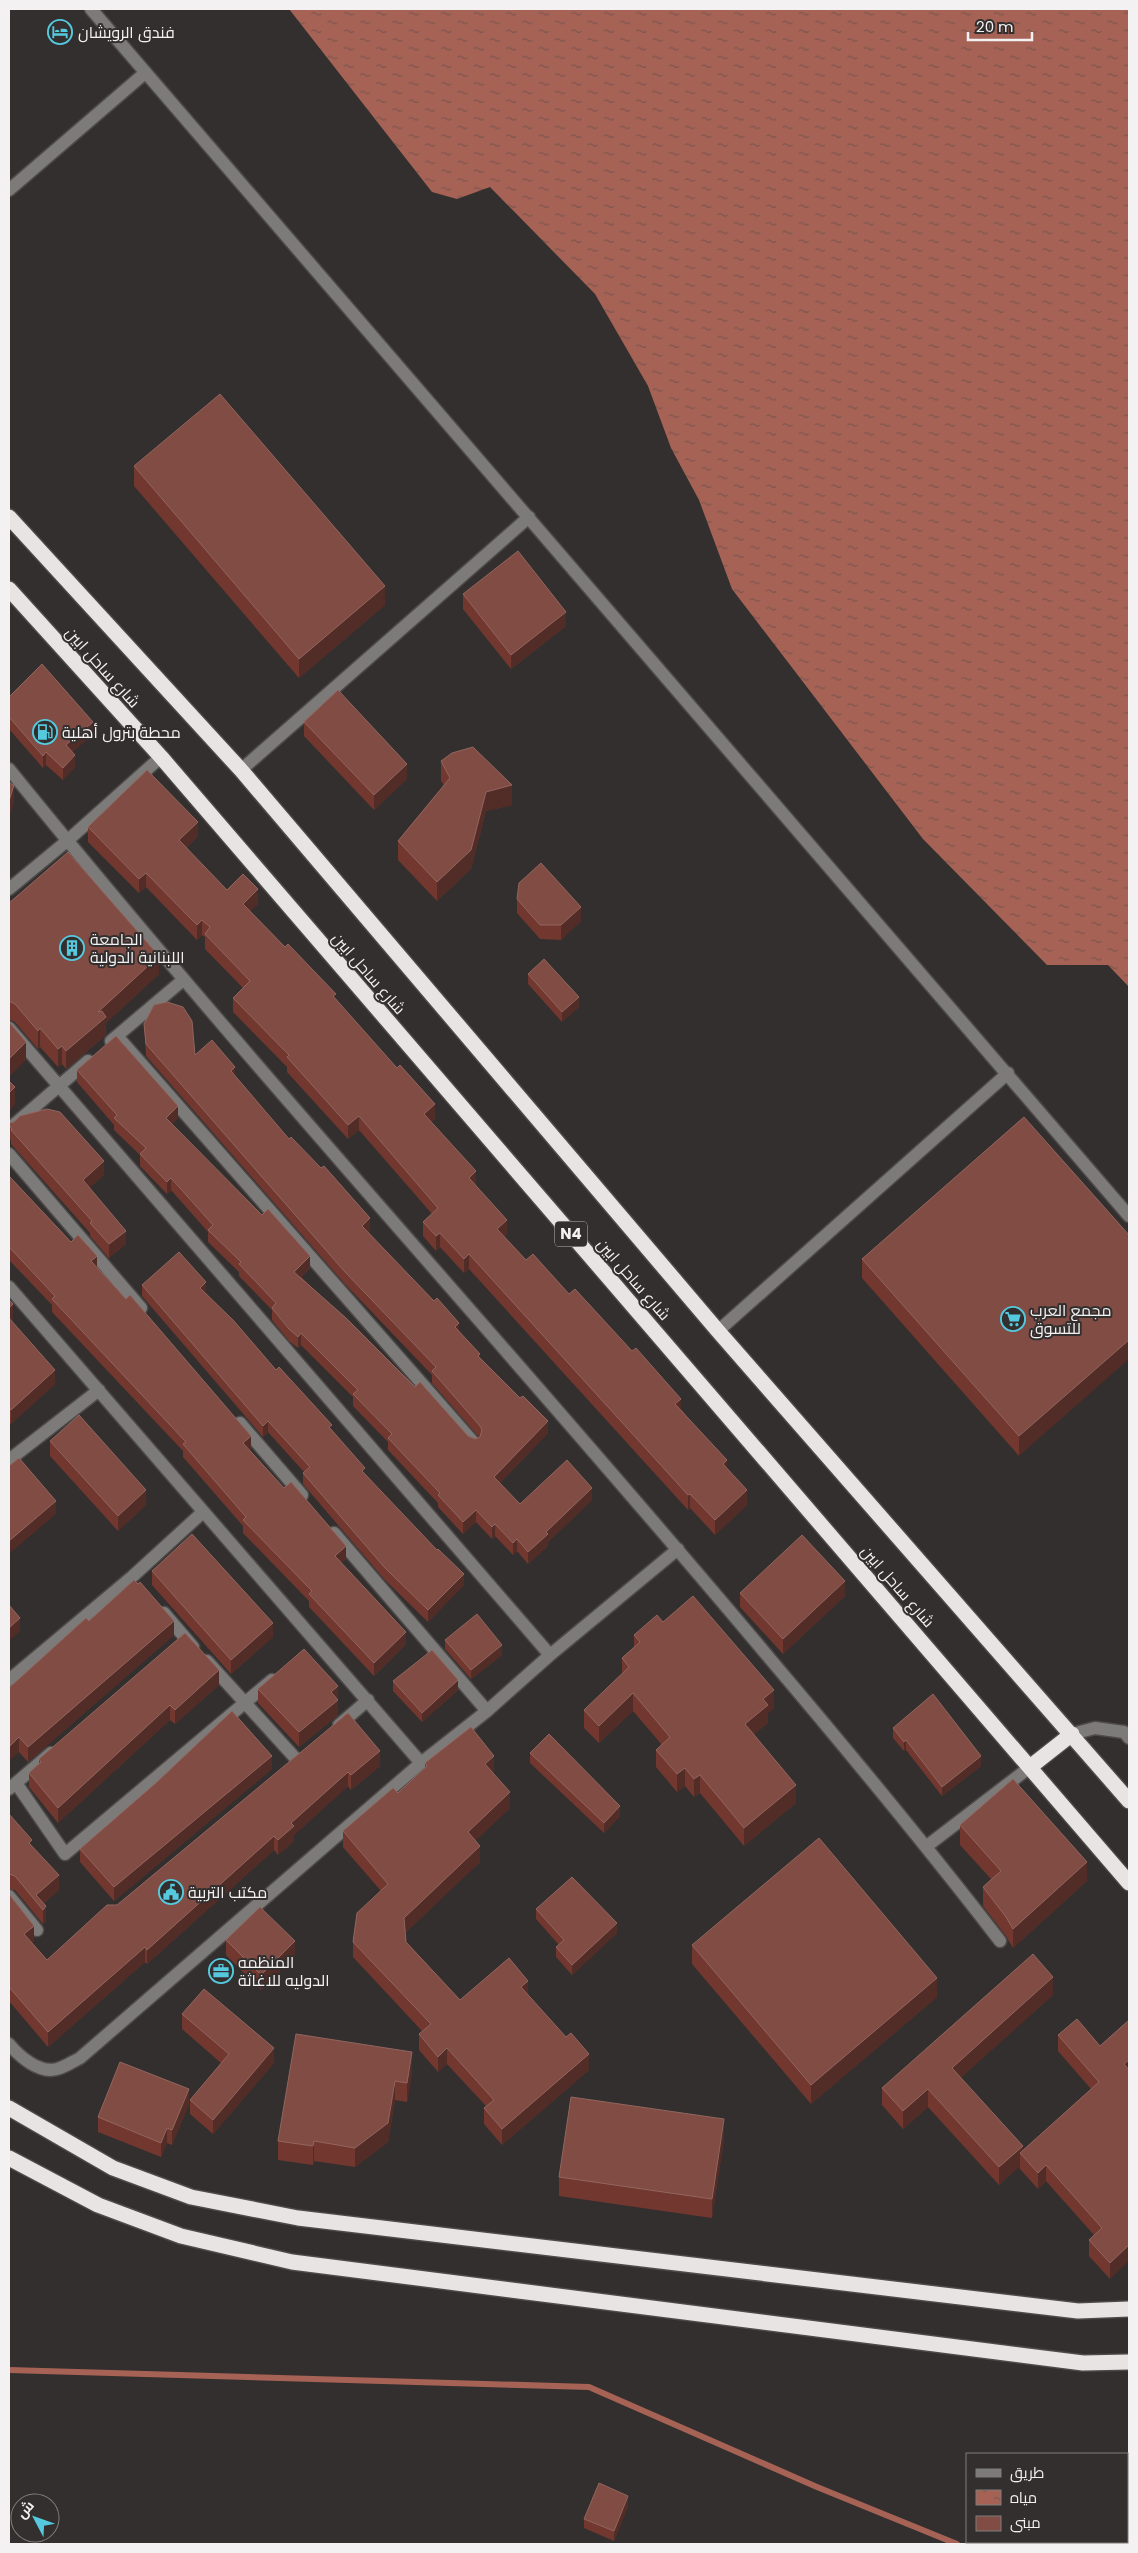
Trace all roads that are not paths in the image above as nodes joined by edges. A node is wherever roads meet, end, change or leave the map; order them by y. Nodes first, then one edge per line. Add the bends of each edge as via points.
1 (91, 9) edge
2 (145, 73) junction
3 (9, 190) edge
4 (9, 517) edge
5 (530, 517) junction
6 (9, 589) edge
7 (161, 757) junction
8 (9, 769) edge
9 (241, 770) junction
10 (67, 841) junction
11 (9, 889) edge
12 (183, 980) junction
13 (9, 1028) edge
14 (117, 1036) junction
15 (1008, 1073) junction
16 (60, 1086) junction
17 (9, 1129) edge
18 (9, 1154) edge
19 (1129, 1216) edge
20 (9, 1287) edge
21 (151, 1320) edge
22 (718, 1331) junction
23 (99, 1390) junction
24 (229, 1410) edge
25 (474, 1443) edge
26 (9, 1460) edge
27 (313, 1508) edge
28 (203, 1512) junction
29 (326, 1523) edge
30 (678, 1549) junction
31 (159, 1607) edge
32 (550, 1655) junction
33 (281, 1672) edge
34 (9, 1680) edge
35 (368, 1700) junction
36 (246, 1701) junction
37 (487, 1711) junction
38 (1072, 1734) junction
39 (325, 1736) edge
40 (1129, 1738) edge
41 (60, 1745) edge
42 (297, 1760) edge
43 (421, 1762) junction
44 (1030, 1767) junction
45 (12, 1786) edge
46 (1129, 1801) edge
47 (928, 1846) junction
48 (1129, 1883) edge
49 (9, 1896) edge
50 (36, 1930) dead end
51 (1000, 1941) dead end
52 (9, 2044) edge
53 (9, 2108) edge
54 (9, 2158) edge
55 (1129, 2309) edge
56 (1129, 2362) edge

1 - 2 street
2 - 3 street
2 - 5 street
4 - 9 highway, شارع ساحل ابين
5 - 9 street
5 - 15 street
6 - 7 highway, شارع ساحل ابين / N4
7 - 10 street
7 - 44 highway, شارع ساحل ابين / N4
8 - 10 street
9 - 22 highway, شارع ساحل ابين
10 - 11 street
10 - 12 street
12 - 14 street
12 - 30 street
13 - 16 street
14 - 16 street
14 - 25 street
15 - 19 street
15 - 22 street
16 - 17 street
16 - 32 street
18 - 21 street
20 - 23 street
22 - 38 highway, شارع ساحل ابين
23 - 26 street
23 - 28 street
24 - 27 street
28 - 34 street via 136,1580
28 - 35 street via 312,1646
29 - 37 street
30 - 32 street
30 - 47 street
31 - 36 street via 180,1640
32 - 37 street
33 - 36 street
35 - 39 street
35 - 43 street
36 - 42 street
36 - 45 street via 65,1854
37 - 43 street
38 - 40 street via 1095,1728 1124,1732
38 - 44 highway
38 - 46 highway, شارع ساحل ابين
41 - 45 street
43 - 52 street via 80,2058 56,2070 39,2067 19,2055
44 - 47 street
44 - 48 highway, شارع ساحل ابين / N4
47 - 51 street
49 - 50 street
53 - 55 highway via 113,2168 191,2197 298,2218 1078,2311
54 - 56 highway via 98,2205 172,2233 292,2262 1083,2362

